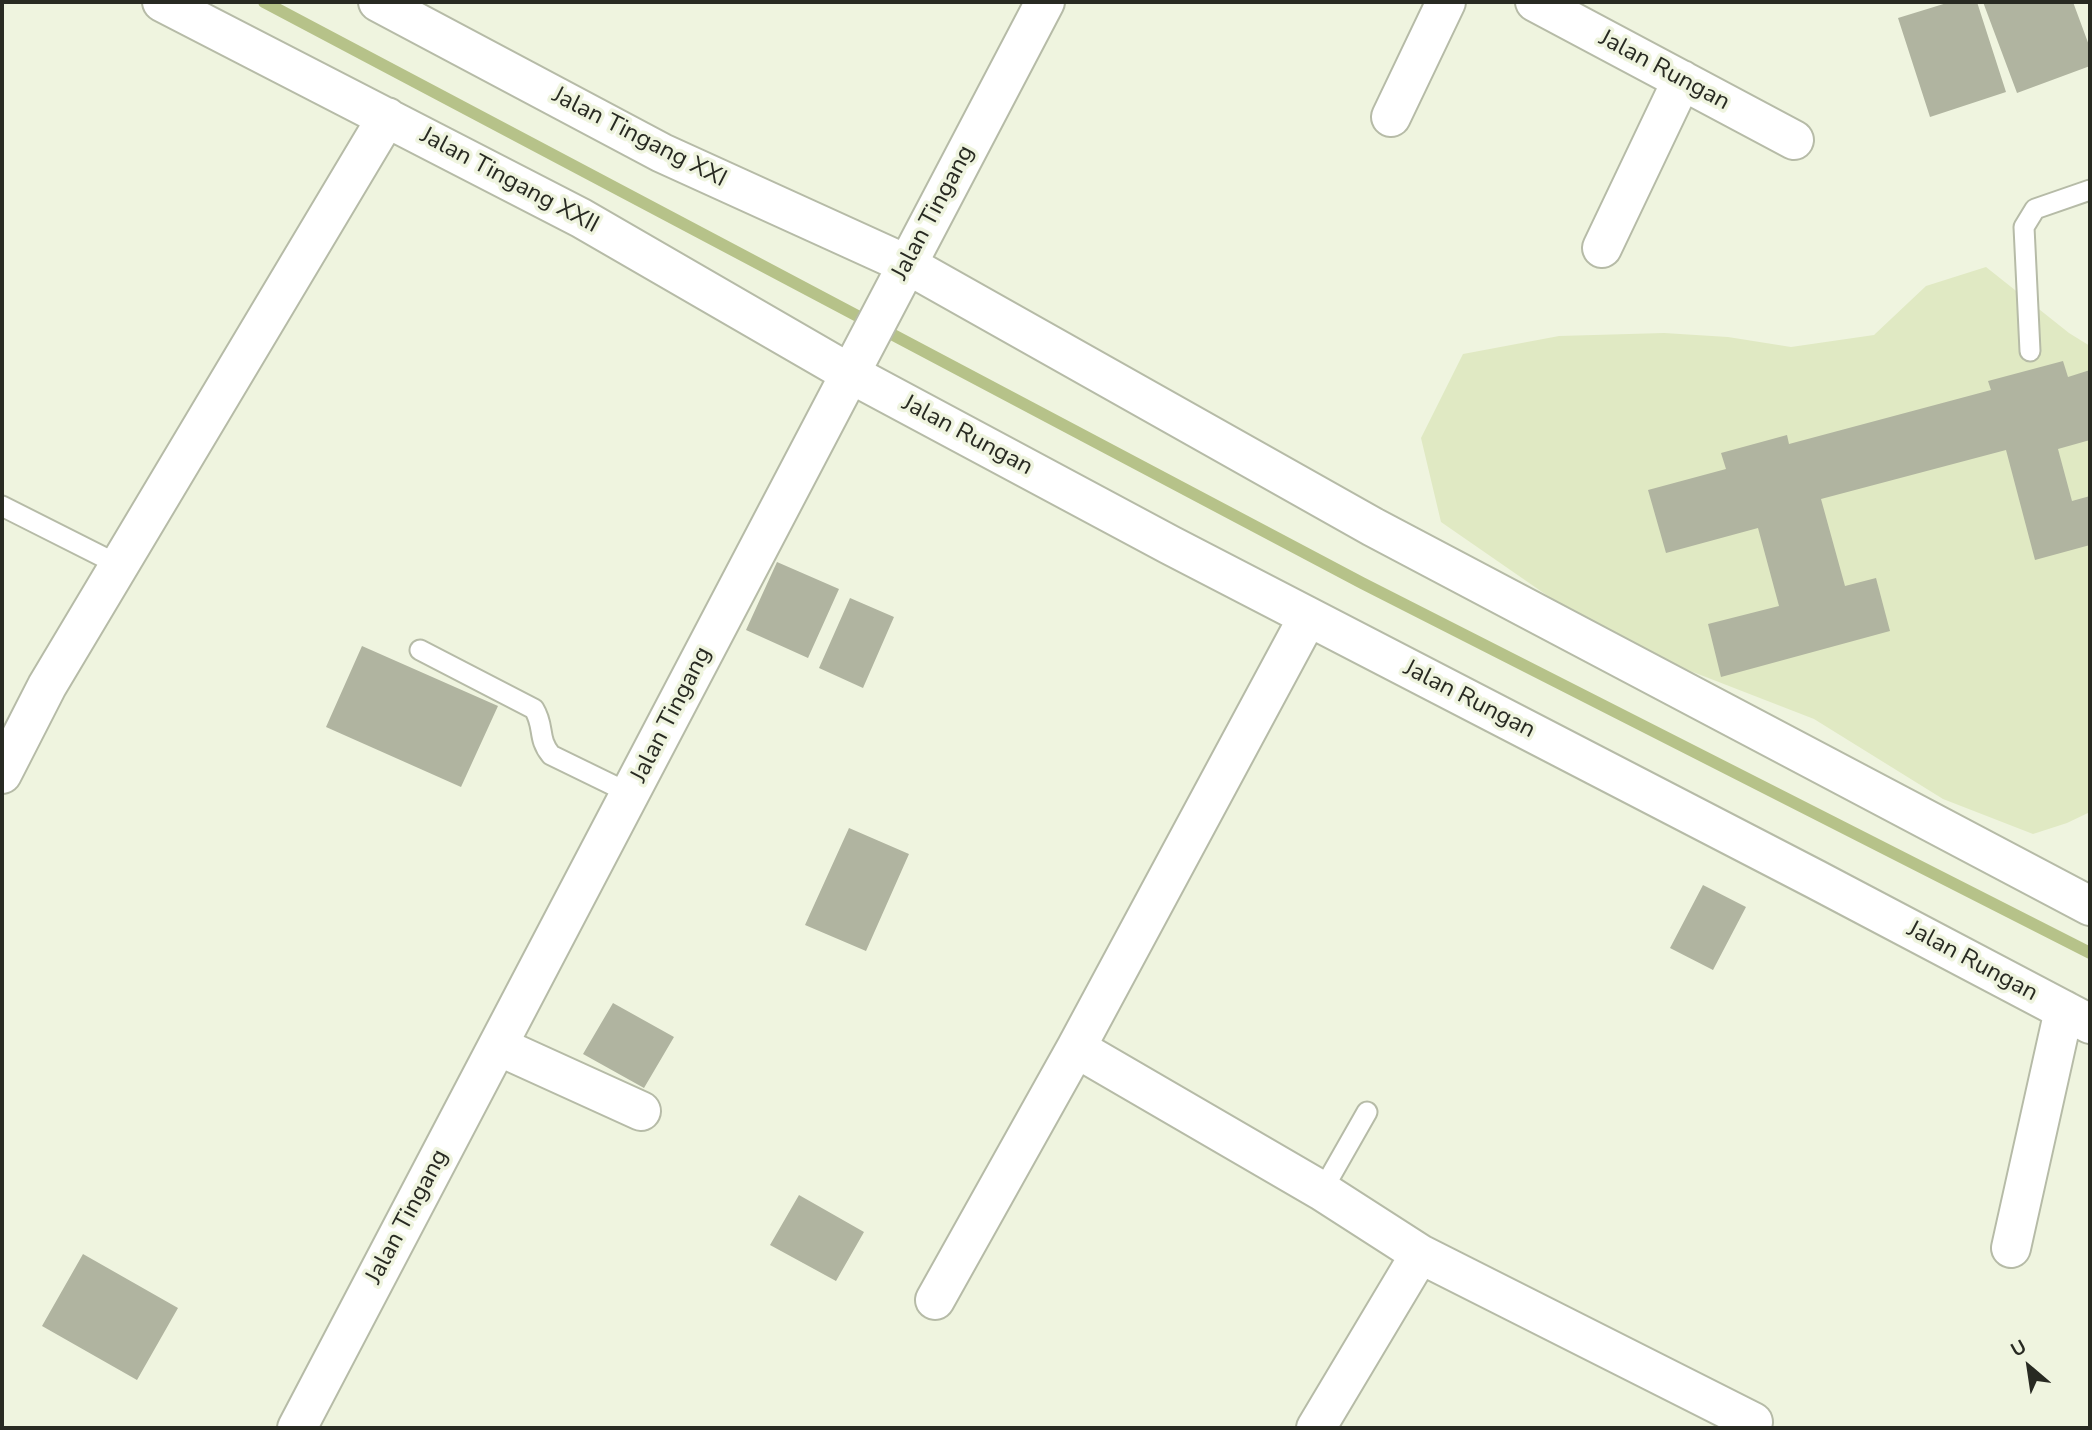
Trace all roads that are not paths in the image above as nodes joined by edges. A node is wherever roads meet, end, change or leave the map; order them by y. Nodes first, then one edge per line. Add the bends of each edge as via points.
1 (162, 2) edge
2 (378, 2) edge
3 (1045, 2) edge
4 (1446, 2) edge
5 (1535, 2) edge
6 (1682, 80) junction
7 (387, 117) junction
8 (1391, 117) dead end
9 (1794, 140) dead end
10 (2090, 190) edge
11 (1602, 248) dead end
12 (900, 276) junction
13 (2030, 351) dead end
14 (855, 363) junction
15 (2, 506) edge
16 (119, 565) junction
17 (1308, 617) junction
18 (420, 650) dead end
19 (2, 774) edge
20 (631, 794) junction
21 (2090, 906) edge
22 (2077, 1017) edge
23 (498, 1046) junction
24 (1076, 1048) junction
25 (641, 1111) dead end
26 (1367, 1112) dead end
27 (1322, 1191) junction
28 (2011, 1248) dead end
29 (1420, 1254) junction
30 (935, 1300) dead end
31 (1753, 1422) dead end
32 (297, 1428) edge
33 (1316, 1428) edge

1 - 7 street, Jalan Tingang XXII
2 - 12 street, Jalan Tingang XXI
3 - 12 street, Jalan Tingang
4 - 8 street
5 - 6 street, Jalan Rungan
6 - 9 street, Jalan Rungan
6 - 11 street
7 - 14 street, Jalan Tingang XXII
7 - 16 street
10 - 13 lane via 2035,209 2024,227
12 - 14 street, Jalan Tingang
12 - 21 street
14 - 17 street, Jalan Rungan via 1170,545
14 - 20 street, Jalan Tingang
15 - 16 lane
16 - 19 street via 47,686
17 - 22 street, Jalan Rungan
17 - 24 street
18 - 20 lane via 534,709 543,746 551,755
20 - 23 street, Jalan Tingang
22 - 28 street
23 - 25 street
23 - 32 street, Jalan Tingang
24 - 27 street
24 - 30 street
26 - 27 lane
27 - 29 street
29 - 31 street
29 - 33 street

